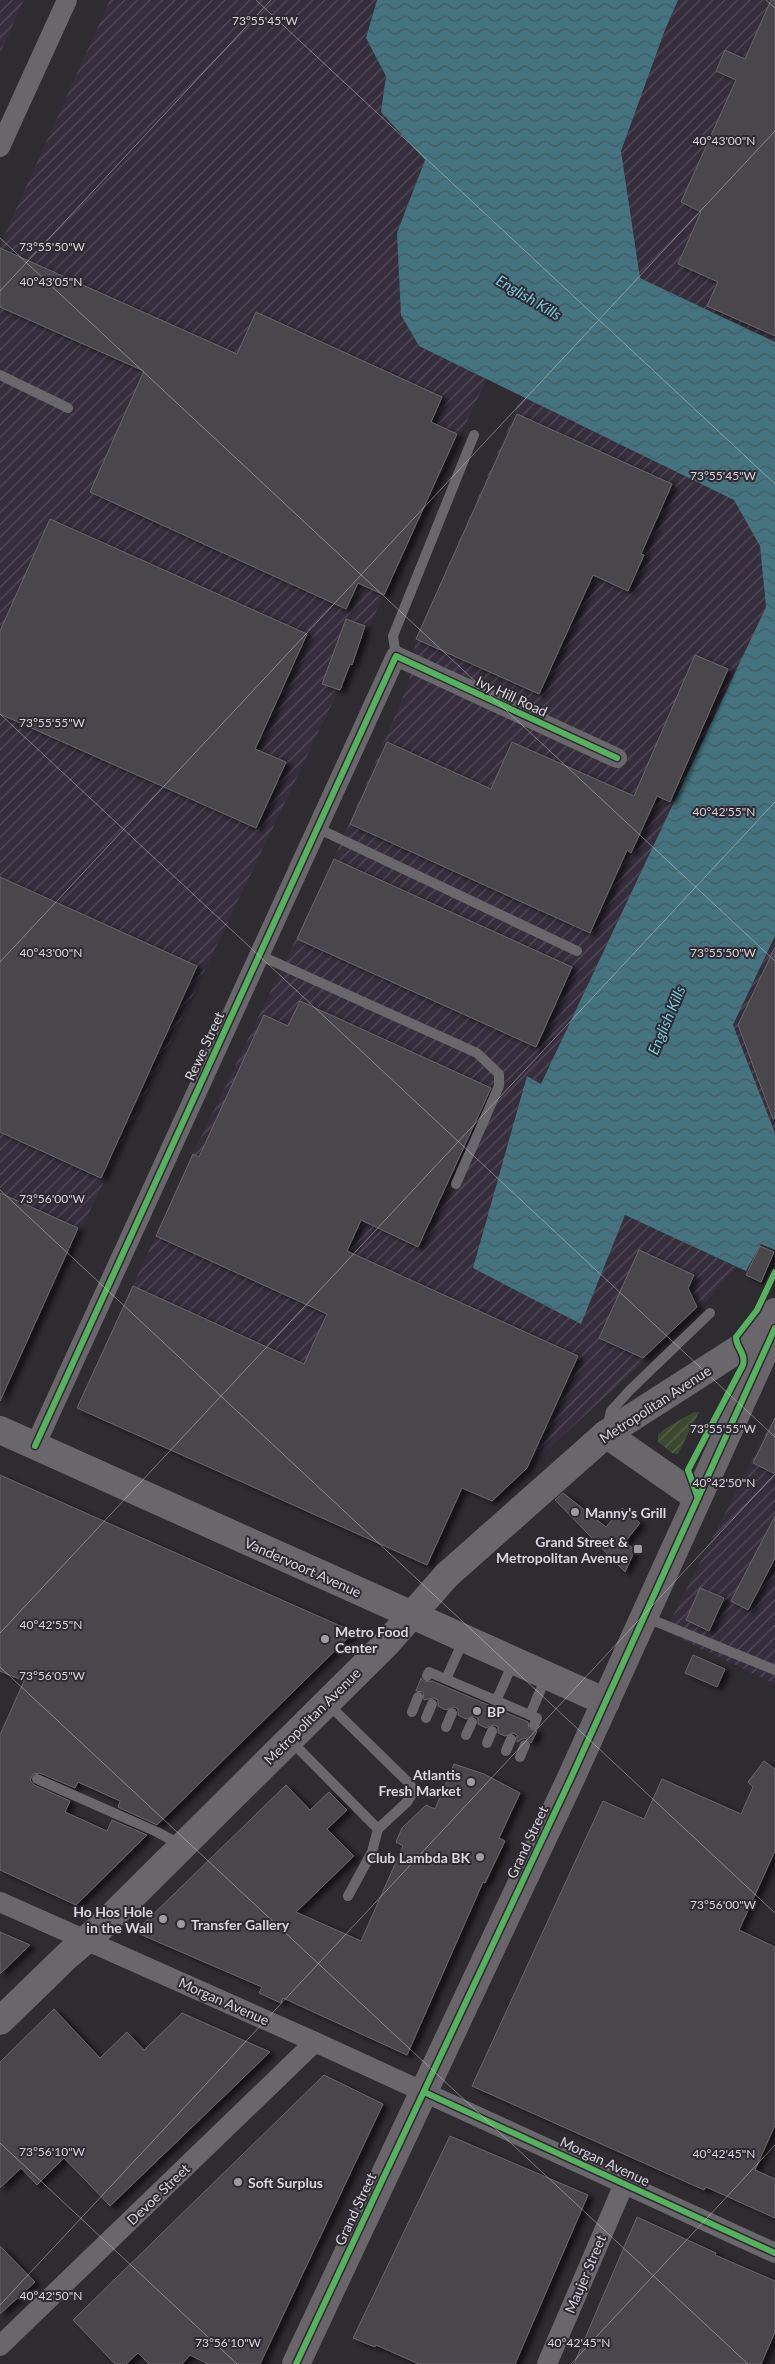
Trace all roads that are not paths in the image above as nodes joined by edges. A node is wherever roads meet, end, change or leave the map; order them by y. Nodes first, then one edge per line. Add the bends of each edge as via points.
1 (67, 0) edge
2 (0, 147) edge
3 (0, 375) edge
4 (68, 408) dead end
5 (474, 435) dead end
6 (396, 656) junction
7 (617, 758) dead end
8 (317, 828) junction
9 (577, 951) dead end
10 (259, 955) junction
11 (456, 1184) dead end
12 (775, 1312) edge
13 (710, 1313) dead end
14 (775, 1328) edge
15 (0, 1430) edge
16 (606, 1434) junction
17 (35, 1446) junction
18 (698, 1498) junction
19 (411, 1615) junction
20 (644, 1617) junction
21 (464, 1639) junction
22 (514, 1661) junction
23 (775, 1670) edge
24 (427, 1676) dead end
25 (547, 1676) junction
26 (444, 1680) junction
27 (418, 1697) dead end
28 (326, 1701) junction
29 (606, 1702) junction
30 (432, 1704) dead end
31 (500, 1705) junction
32 (412, 1712) dead end
33 (452, 1713) dead end
34 (524, 1716) junction
35 (426, 1718) dead end
36 (472, 1722) dead end
37 (534, 1726) dead end
38 (446, 1727) dead end
39 (492, 1731) dead end
40 (466, 1735) dead end
41 (289, 1738) junction
42 (511, 1739) dead end
43 (487, 1743) dead end
44 (525, 1745) dead end
45 (506, 1751) dead end
46 (520, 1757) dead end
47 (37, 1779) dead end
48 (378, 1829) junction
49 (182, 1845) junction
50 (348, 1896) dead end
51 (0, 1902) edge
52 (84, 1940) junction
53 (0, 2021) edge
54 (315, 2042) junction
55 (424, 2092) junction
56 (624, 2184) junction
57 (775, 2253) edge
58 (0, 2346) edge
59 (296, 2364) edge
60 (546, 2364) edge

1 - 2 street
3 - 4 lane
5 - 6 lane via 393,636
6 - 7 street, Ivy Hill Road
6 - 8 street, Rewe Street
8 - 9 lane
8 - 10 street, Rewe Street
10 - 11 lane via 477,1053 495,1069 499,1074 499,1086
10 - 17 street, Rewe Street
12 - 16 main road, Metropolitan Avenue via 740,1348
13 - 16 lane via 611,1412
14 - 18 main road, Grand Street
15 - 17 main road, Vandervoort Avenue
16 - 18 main road
16 - 19 main road, Metropolitan Avenue via 441,1581
17 - 19 main road, Vandervoort Avenue
18 - 20 main road, Grand Street
19 - 21 main road, Vandervoort Avenue
19 - 28 main road, Metropolitan Avenue via 387,1643
20 - 23 lane
20 - 29 main road, Grand Street
21 - 22 main road, Vandervoort Avenue
21 - 26 lane
22 - 25 main road, Vandervoort Avenue
22 - 31 lane
24 - 26 lane via 429,1672
25 - 29 main road, Vandervoort Avenue
25 - 34 lane
26 - 31 lane
27 - 32 lane
28 - 41 main road, Metropolitan Avenue
28 - 48 lane via 414,1791
29 - 55 main road, Grand Street
30 - 35 lane
31 - 34 lane
33 - 38 lane
34 - 37 lane via 537,1718
36 - 40 lane
39 - 43 lane
41 - 48 lane
41 - 49 main road, Metropolitan Avenue
42 - 45 lane
44 - 46 lane
47 - 49 lane
48 - 50 lane via 372,1852
49 - 52 main road, Metropolitan Avenue via 100,1928
51 - 52 street, Morgan Avenue
52 - 53 main road, Metropolitan Avenue
52 - 54 street, Morgan Avenue
54 - 55 street, Morgan Avenue
54 - 58 street, Devoe Street
55 - 56 street, Morgan Avenue
55 - 59 main road, Grand Street
56 - 57 street, Morgan Avenue
56 - 60 street, Maujer Street

